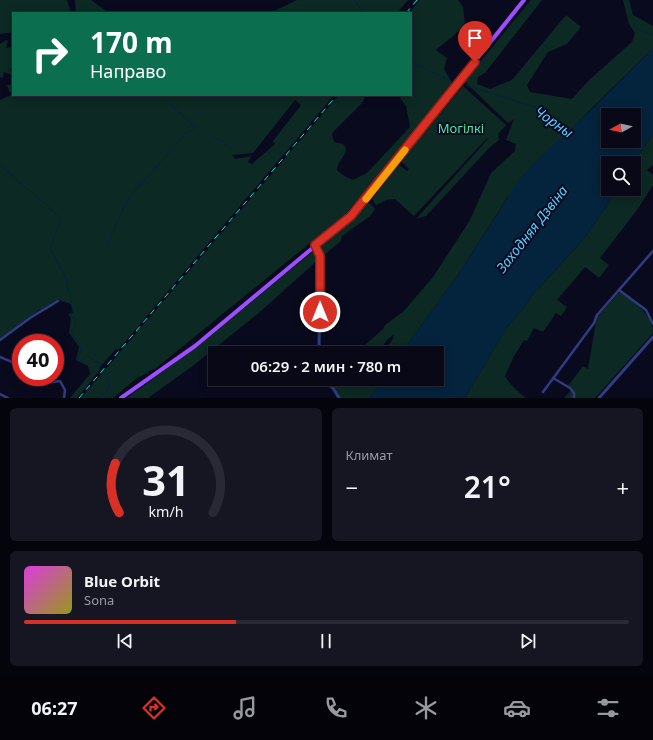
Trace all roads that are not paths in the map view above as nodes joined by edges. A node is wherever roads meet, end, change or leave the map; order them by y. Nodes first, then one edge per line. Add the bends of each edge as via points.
1 (524, 0) edge
2 (315, 245) junction
3 (653, 251) edge
4 (619, 290) junction
5 (58, 301) dead end
6 (653, 324) edge
7 (653, 337) edge
8 (0, 340) edge
9 (319, 346) edge
10 (0, 357) edge
11 (12, 362) edge
12 (553, 378) junction
13 (63, 386) edge
14 (330, 386) edge
15 (543, 392) dead end
16 (0, 394) edge
17 (8, 398) edge
18 (64, 398) edge
19 (121, 398) edge
20 (339, 398) edge
21 (574, 398) edge
22 (599, 398) edge

1 - 2 main road via 351,216
2 - 9 street via 320,256
2 - 19 main road via 195,346
3 - 4 street
4 - 6 street via 646,310
4 - 12 street via 597,315 594,323
5 - 8 street
7 - 22 street
10 - 11 street
12 - 15 street
12 - 21 street via 570,388
13 - 18 street via 66,390
14 - 20 street
16 - 17 street

